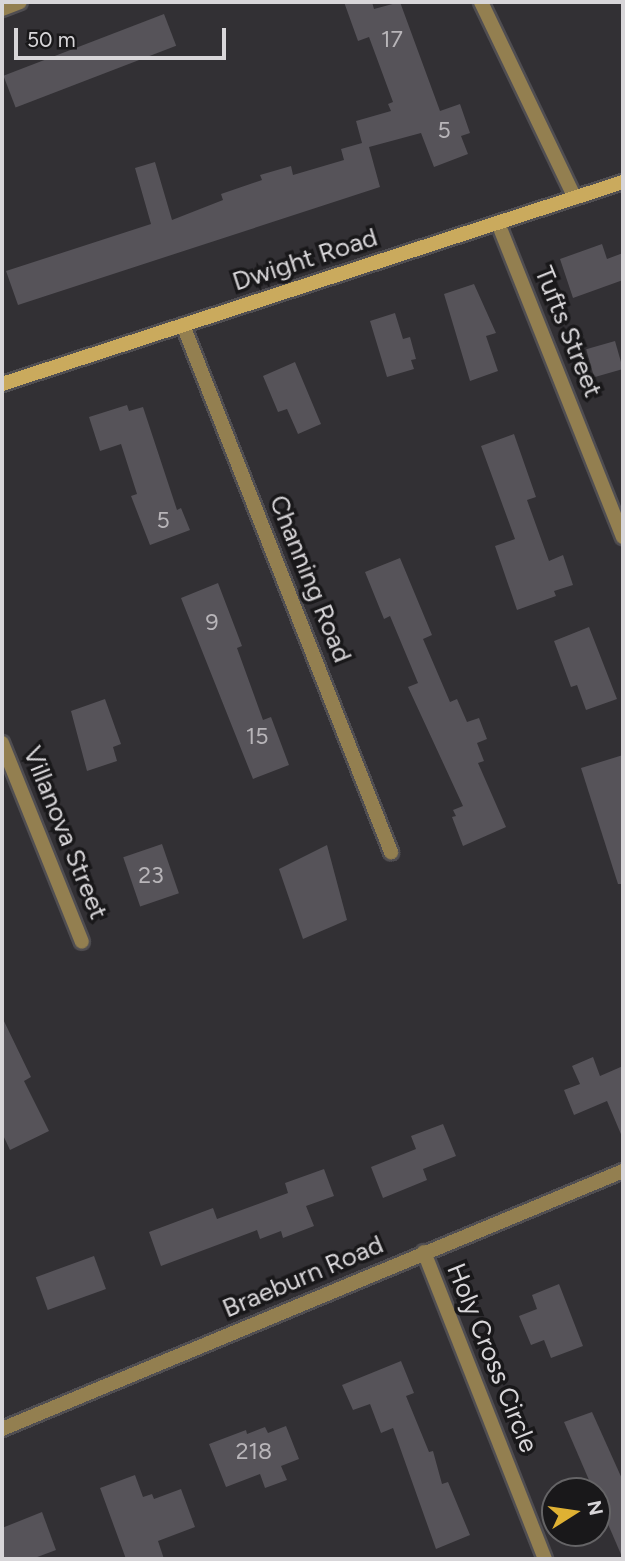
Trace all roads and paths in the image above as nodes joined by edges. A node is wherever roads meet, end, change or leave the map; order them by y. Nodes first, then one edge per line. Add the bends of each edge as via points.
1 (20, 2) edge
2 (481, 2) edge
3 (2, 9) edge
4 (623, 182) edge
5 (575, 198) junction
6 (498, 223) junction
7 (183, 326) junction
8 (2, 384) edge
9 (623, 537) edge
10 (2, 743) edge
11 (391, 852) dead end
12 (82, 942) dead end
13 (623, 1171) edge
14 (424, 1252) junction
15 (2, 1429) edge
16 (545, 1559) edge

1 - 3 street
2 - 5 street
4 - 5 main road, Dwight Road
5 - 6 main road, Dwight Road
6 - 7 main road, Dwight Road
6 - 9 street, Tufts Street
7 - 8 main road, Dwight Road
7 - 11 street, Channing Road
10 - 12 street, Villanova Street
13 - 14 street, Braeburn Road
14 - 15 street, Braeburn Road
14 - 16 street, Holy Cross Circle

